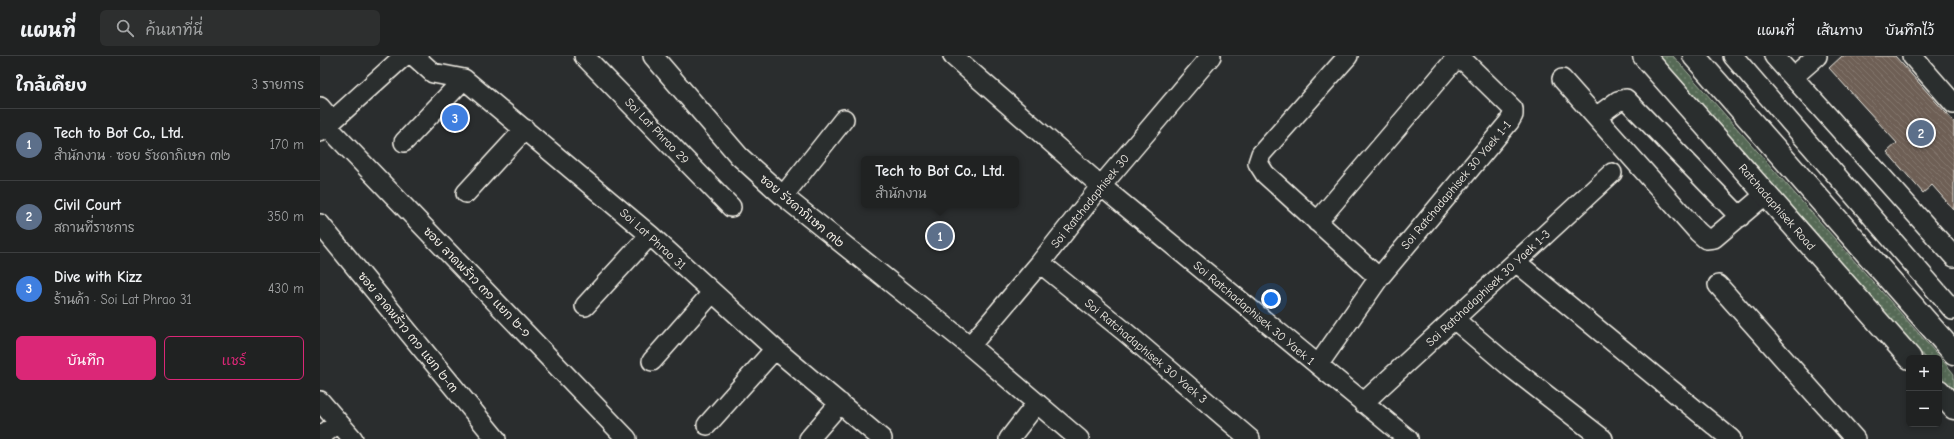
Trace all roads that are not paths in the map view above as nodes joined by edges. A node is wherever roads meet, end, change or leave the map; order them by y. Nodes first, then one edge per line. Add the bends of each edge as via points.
1 (404, 56) edge
2 (414, 56) edge
3 (584, 56) edge
4 (653, 56) edge
5 (953, 56) edge
6 (1211, 56) edge
7 (1348, 56) edge
8 (1644, 56) edge
9 (1733, 56) edge
10 (1774, 56) edge
11 (1817, 56) edge
12 (1912, 56) edge
13 (1702, 59) edge
14 (1793, 77) junction
15 (464, 79) junction
16 (1562, 79) dead end
17 (1954, 104) edge
18 (1596, 117) junction
19 (844, 120) dead end
20 (325, 121) edge
21 (525, 129) junction
22 (404, 142) dead end
23 (1612, 173) dead end
24 (1101, 186) junction
25 (466, 193) dead end
26 (1766, 194) junction
27 (782, 196) junction
28 (731, 207) dead end
29 (1740, 217) junction
30 (1317, 222) junction
31 (320, 224) edge
32 (650, 235) junction
33 (1954, 257) edge
34 (1516, 262) junction
35 (1040, 263) junction
36 (1379, 278) junction
37 (1718, 285) dead end
38 (712, 293) junction
39 (585, 306) dead end
40 (1954, 310) edge
41 (1454, 319) junction
42 (970, 346) junction
43 (775, 349) junction
44 (1954, 353) edge
45 (1907, 355) edge
46 (652, 361) dead end
47 (1318, 365) junction
48 (1942, 394) edge
49 (320, 401) edge
50 (840, 403) junction
51 (1037, 403) junction
52 (1363, 403) junction
53 (1954, 408) edge
54 (338, 423) junction
55 (707, 425) dead end
56 (320, 437) edge
57 (1072, 437) edge
58 (353, 439) edge
59 (496, 439) edge
60 (627, 439) edge
61 (809, 439) edge
62 (882, 439) edge
63 (1009, 439) edge
64 (1250, 439) edge
65 (1408, 439) edge
66 (1603, 439) edge
67 (1731, 439) edge
68 (1855, 439) edge

1 - 20 street
2 - 15 street, Soi Lat Phrao 31 via 433,73
3 - 28 street, Soi Lat Phrao 29
4 - 27 street, ซอย รัชดาภิเษก ๓๒ via 739,156
5 - 24 street, Soi Ratchadaphisek 30 Yaek 1
6 - 24 street, Soi Ratchadaphisek 30
7 - 30 street via 1261,154 1258,163 1265,174
8 - 26 main road, Ratchadaphisek Road
9 - 40 street
10 - 14 street
11 - 14 street
12 - 17 street
13 - 44 main road
14 - 33 street
15 - 21 street, Soi Lat Phrao 31
15 - 22 street
16 - 18 street
18 - 29 street via 1618,101 1626,99
18 - 29 street via 1706,239 1714,238
19 - 27 street
20 - 60 street, ซอย ลาดพร้าว ๓๑ แยก ๒-๑
21 - 25 street
21 - 32 street, Soi Lat Phrao 31
23 - 34 street, Soi Ratchadaphisek 30 Yaek 1-3
24 - 35 street, Soi Ratchadaphisek 30
24 - 47 street, Soi Ratchadaphisek 30 Yaek 1
26 - 29 street
26 - 45 main road, Ratchadaphisek Road
27 - 42 street, ซอย รัชดาภิเษก ๓๒
30 - 36 street
30 - 36 street, Soi Ratchadaphisek 30 Yaek 1-1 via 1452,63 1464,61 1474,70 1512,109 1513,115
31 - 59 street, ซอย ลาดพร้าว ๓๑ แยก ๒-๓
32 - 38 street, Soi Lat Phrao 31
32 - 39 street
34 - 41 street, Soi Ratchadaphisek 30 Yaek 1-3
34 - 67 street
35 - 42 street, Soi Ratchadaphisek 30
35 - 64 street, Soi Ratchadaphisek 30 Yaek 3
36 - 47 street, Soi Ratchadaphisek 30 Yaek 1-1
37 - 68 street
38 - 43 street, Soi Lat Phrao 31
38 - 46 street
41 - 52 street, Soi Ratchadaphisek 30 Yaek 1-3
41 - 66 street via 1509,366
42 - 51 street, ซอย รัชดาภิเษก ๓๒
43 - 50 street, Soi Lat Phrao 31
43 - 55 street
47 - 52 street, Soi Ratchadaphisek 30 Yaek 1
48 - 53 main road
49 - 54 street
50 - 61 street
50 - 62 street, Soi Lat Phrao 31
51 - 57 street, ซอย รัชดาภิเษก ๓๒
51 - 63 street
52 - 65 street, Soi Ratchadaphisek 30 Yaek 1
54 - 56 street
54 - 58 street

